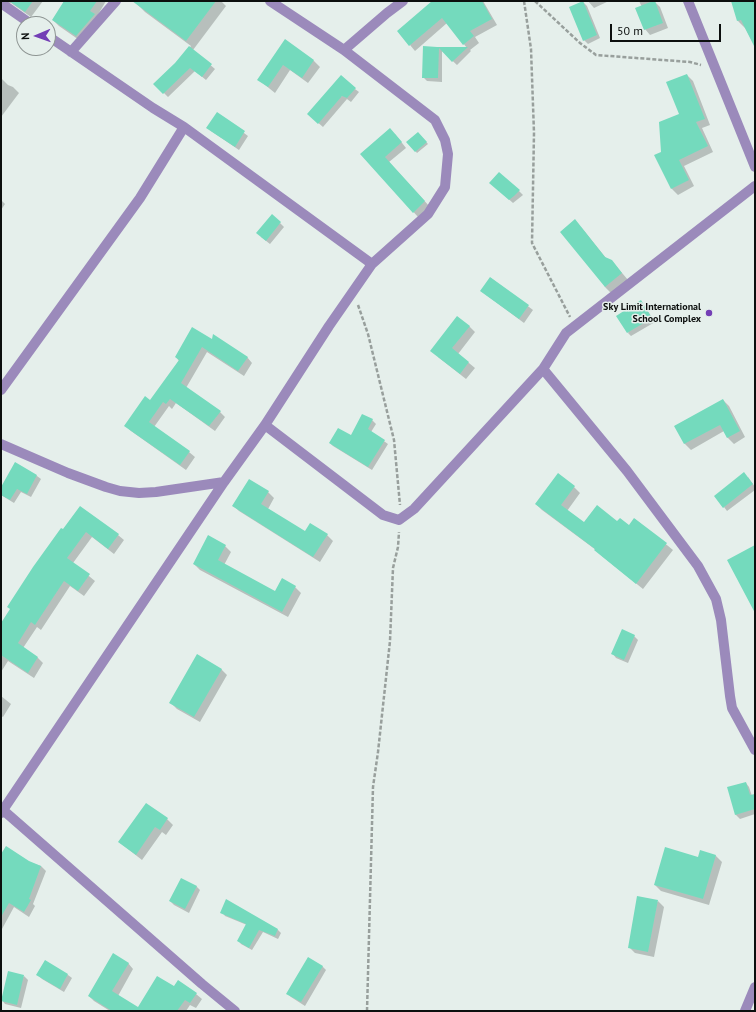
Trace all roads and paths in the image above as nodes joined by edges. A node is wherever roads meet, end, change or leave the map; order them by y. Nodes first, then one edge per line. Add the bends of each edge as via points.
1 (116, 1) edge
2 (270, 1) edge
3 (403, 1) edge
4 (524, 1) edge
5 (535, 1) edge
6 (688, 1) edge
7 (1, 3) edge
8 (20, 16) edge
9 (56, 42) edge
10 (344, 50) junction
11 (71, 52) junction
12 (716, 69) junction
13 (184, 127) junction
14 (755, 167) edge
15 (755, 186) edge
16 (372, 264) junction
17 (353, 292) junction
18 (575, 326) junction
19 (543, 369) junction
20 (1, 390) edge
21 (265, 426) junction
22 (1, 444) edge
23 (224, 482) junction
24 (400, 520) junction
25 (755, 750) edge
26 (2, 811) edge
27 (755, 987) edge
28 (235, 1011) edge
29 (367, 1011) edge
30 (745, 1011) edge

1 - 11 street
2 - 10 street
3 - 10 street
4 - 18 path via 531,49 534,118 532,243
5 - 12 path via 596,55 690,62
6 - 12 street
7 - 8 street
9 - 11 street
10 - 16 street via 435,120 445,140 448,154 445,187 428,214
11 - 13 street
12 - 14 street
13 - 16 street
13 - 20 street via 140,198
15 - 18 street
16 - 17 street
17 - 21 street
17 - 24 path via 368,334 394,440
18 - 19 street via 566,333
19 - 24 street via 414,509
19 - 25 street via 627,471 698,566 716,599 732,708
21 - 23 street
21 - 24 street via 383,515
22 - 23 street via 68,473 120,491 156,492
23 - 26 street
24 - 29 path via 393,568 390,641 373,787
26 - 28 street
27 - 30 street

